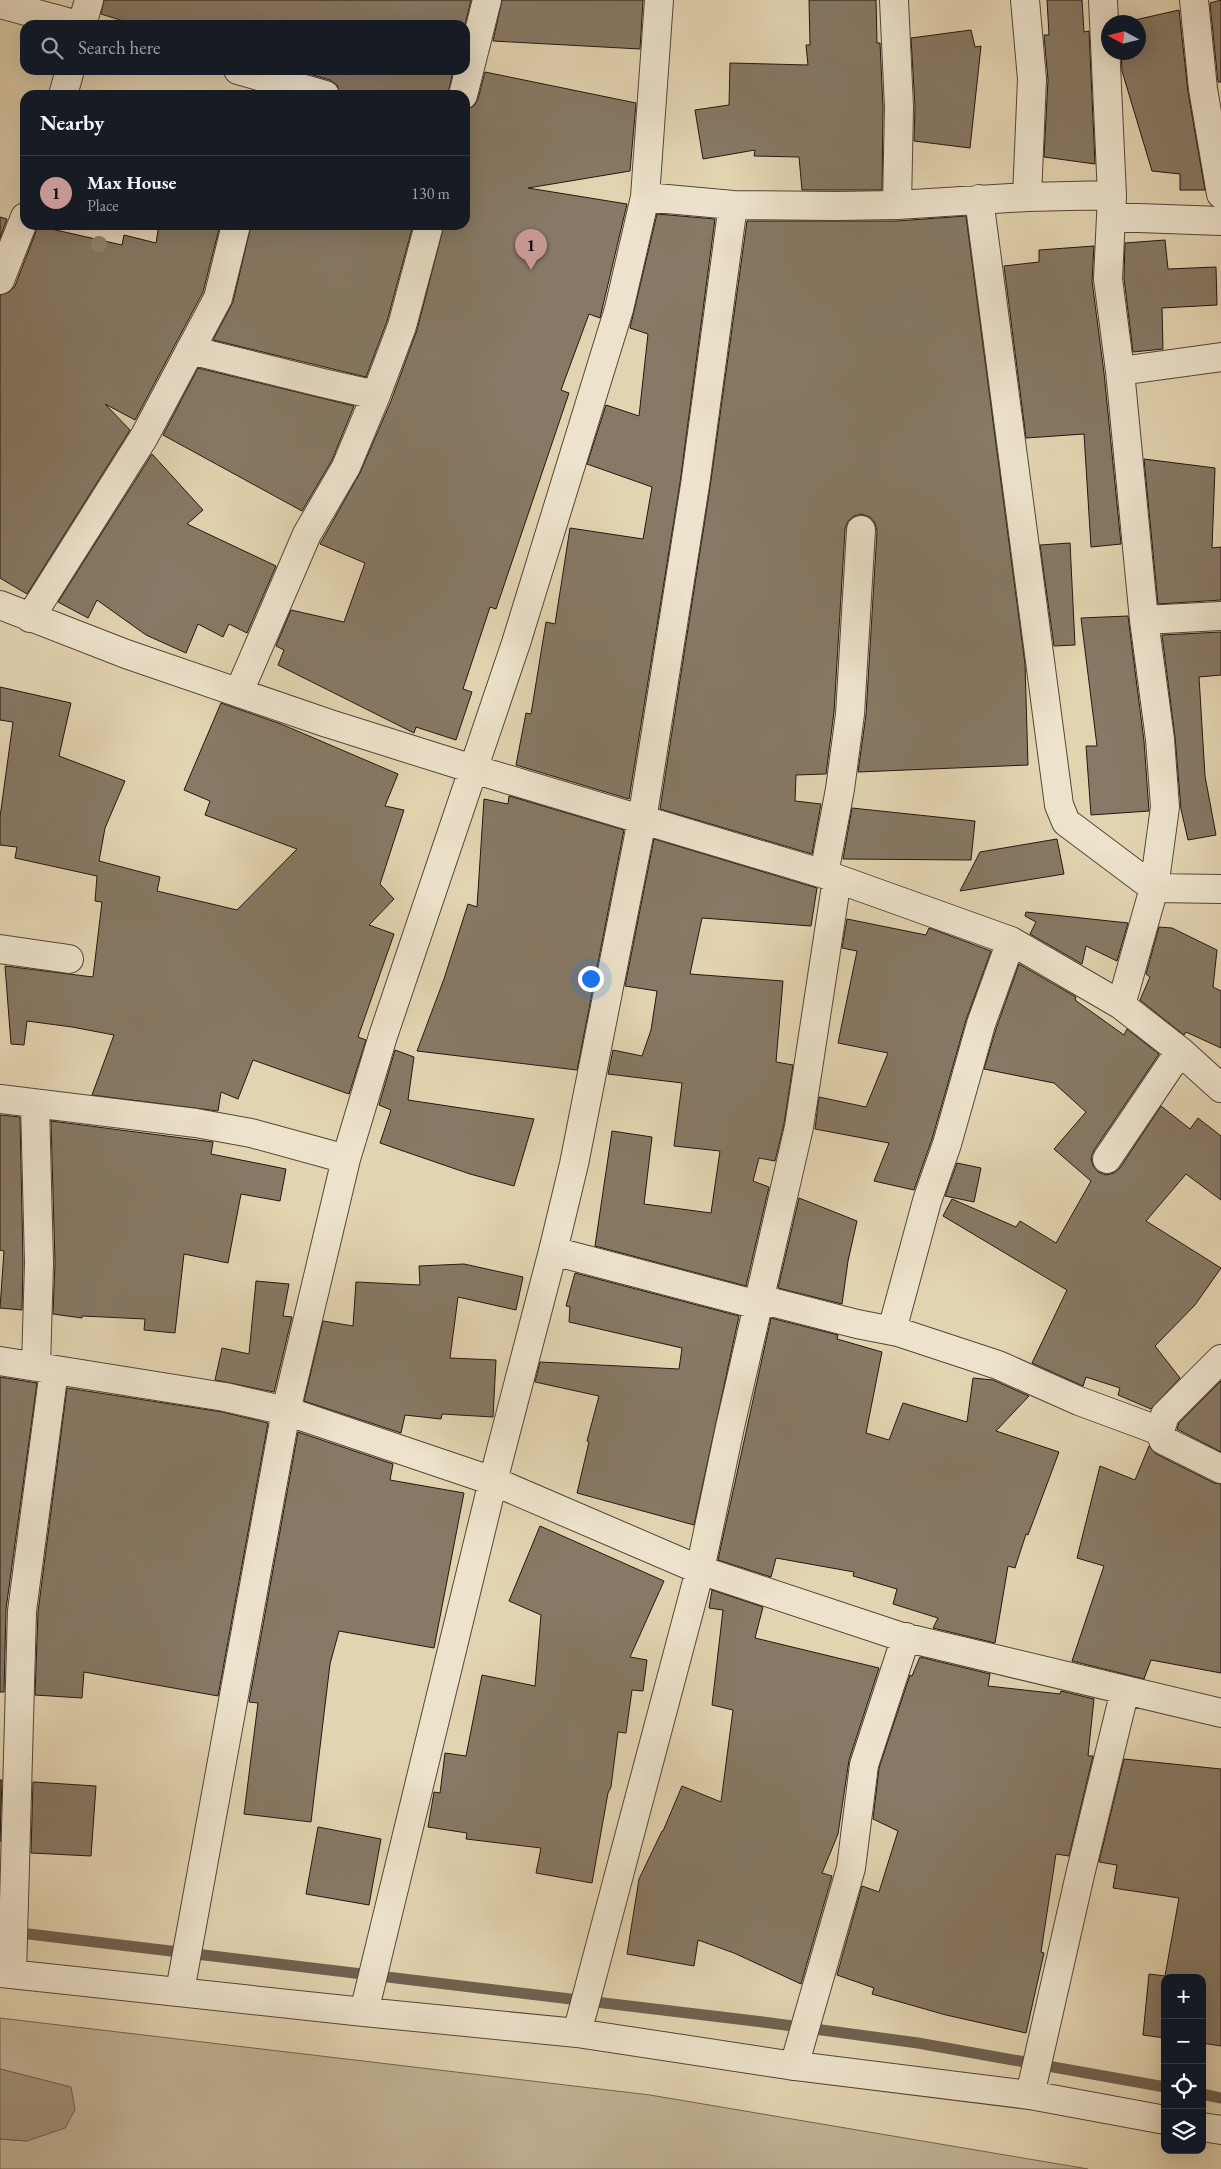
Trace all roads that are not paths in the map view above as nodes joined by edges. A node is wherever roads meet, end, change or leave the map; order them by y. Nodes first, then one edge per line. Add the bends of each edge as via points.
1 (89, 0) edge
2 (487, 0) edge
3 (659, 0) edge
4 (894, 0) edge
5 (1025, 0) edge
6 (1103, 0) edge
7 (1194, 0) edge
8 (0, 4) edge
9 (59, 20) edge
10 (83, 20) edge
11 (470, 67) edge
12 (69, 75) edge
13 (468, 75) edge
14 (251, 80) edge
15 (64, 90) edge
16 (300, 90) edge
17 (464, 90) edge
18 (1221, 194) edge
19 (645, 197) junction
20 (1026, 197) junction
21 (978, 199) junction
22 (733, 205) junction
23 (896, 205) junction
24 (1112, 206) junction
25 (1221, 221) edge
26 (20, 230) edge
27 (235, 230) edge
28 (428, 230) edge
29 (0, 280) edge
30 (190, 350) junction
31 (1221, 357) edge
32 (1120, 371) junction
33 (376, 395) junction
34 (861, 530) dead end
35 (0, 605) edge
36 (1221, 616) edge
37 (30, 618) junction
38 (1144, 620) junction
39 (239, 692) junction
40 (473, 770) junction
41 (642, 820) junction
42 (830, 877) junction
43 (1154, 888) junction
44 (1221, 889) edge
45 (1011, 941) junction
46 (0, 949) edge
47 (69, 959) dead end
48 (1121, 1005) junction
49 (1180, 1051) junction
50 (1221, 1088) edge
51 (0, 1099) edge
52 (35, 1104) junction
53 (346, 1159) junction
54 (1107, 1159) dead end
55 (554, 1251) junction
56 (759, 1302) junction
57 (892, 1330) junction
58 (1221, 1359) edge
59 (0, 1361) edge
60 (45, 1368) junction
61 (286, 1411) junction
62 (1160, 1431) junction
63 (1221, 1469) edge
64 (493, 1481) junction
65 (700, 1570) junction
66 (906, 1637) junction
67 (1125, 1690) junction
68 (1221, 1713) edge
69 (6, 1973) edge
70 (180, 1991) junction
71 (364, 2012) junction
72 (577, 2032) junction
73 (794, 2066) junction
74 (1030, 2095) junction
75 (1161, 2119) edge
76 (1206, 2127) edge
77 (1221, 2130) edge

1 - 10 street
2 - 11 street
3 - 19 street
4 - 23 street via 899,107
5 - 20 street via 1032,79
6 - 24 street
7 - 18 street via 1203,89
8 - 9 street
12 - 15 street
13 - 17 street
14 - 16 street
19 - 22 street
19 - 40 street via 619,309 516,643
20 - 21 street
20 - 24 street
21 - 23 street
21 - 43 street via 1059,805 1066,822
22 - 23 street
22 - 41 street via 695,485
24 - 25 street
24 - 32 street via 1108,279
26 - 29 street
27 - 30 street via 218,298
28 - 33 street via 402,326
30 - 33 street
30 - 37 street via 144,437
31 - 32 street
32 - 38 street
33 - 39 street via 346,467 307,534
34 - 42 street via 850,714
35 - 37 street
36 - 38 street
37 - 39 street
38 - 43 street via 1160,739 1165,807
39 - 40 street
40 - 41 street
40 - 53 street via 383,1036
41 - 42 street
41 - 55 street
42 - 45 street
42 - 56 street via 799,1127
43 - 44 street
43 - 48 street
45 - 48 street
45 - 57 street via 981,1024
46 - 47 street
48 - 49 street
49 - 50 street
49 - 54 street
51 - 52 street
52 - 53 street via 196,1123 251,1133
52 - 60 street
53 - 61 street
55 - 56 street
55 - 64 street
56 - 57 street
56 - 65 street
57 - 62 street via 998,1366
58 - 62 street via 1165,1415
59 - 60 street
60 - 61 street via 225,1397
60 - 69 street via 22,1611
61 - 64 street
61 - 70 street
62 - 63 street via 1163,1440
64 - 65 street
64 - 71 street
65 - 66 street
65 - 72 street
66 - 67 street
66 - 73 street via 864,1765 851,1868
67 - 68 street
67 - 74 street
69 - 70 street
70 - 71 street
71 - 72 street
72 - 73 street
73 - 74 street
74 - 75 street
76 - 77 street

